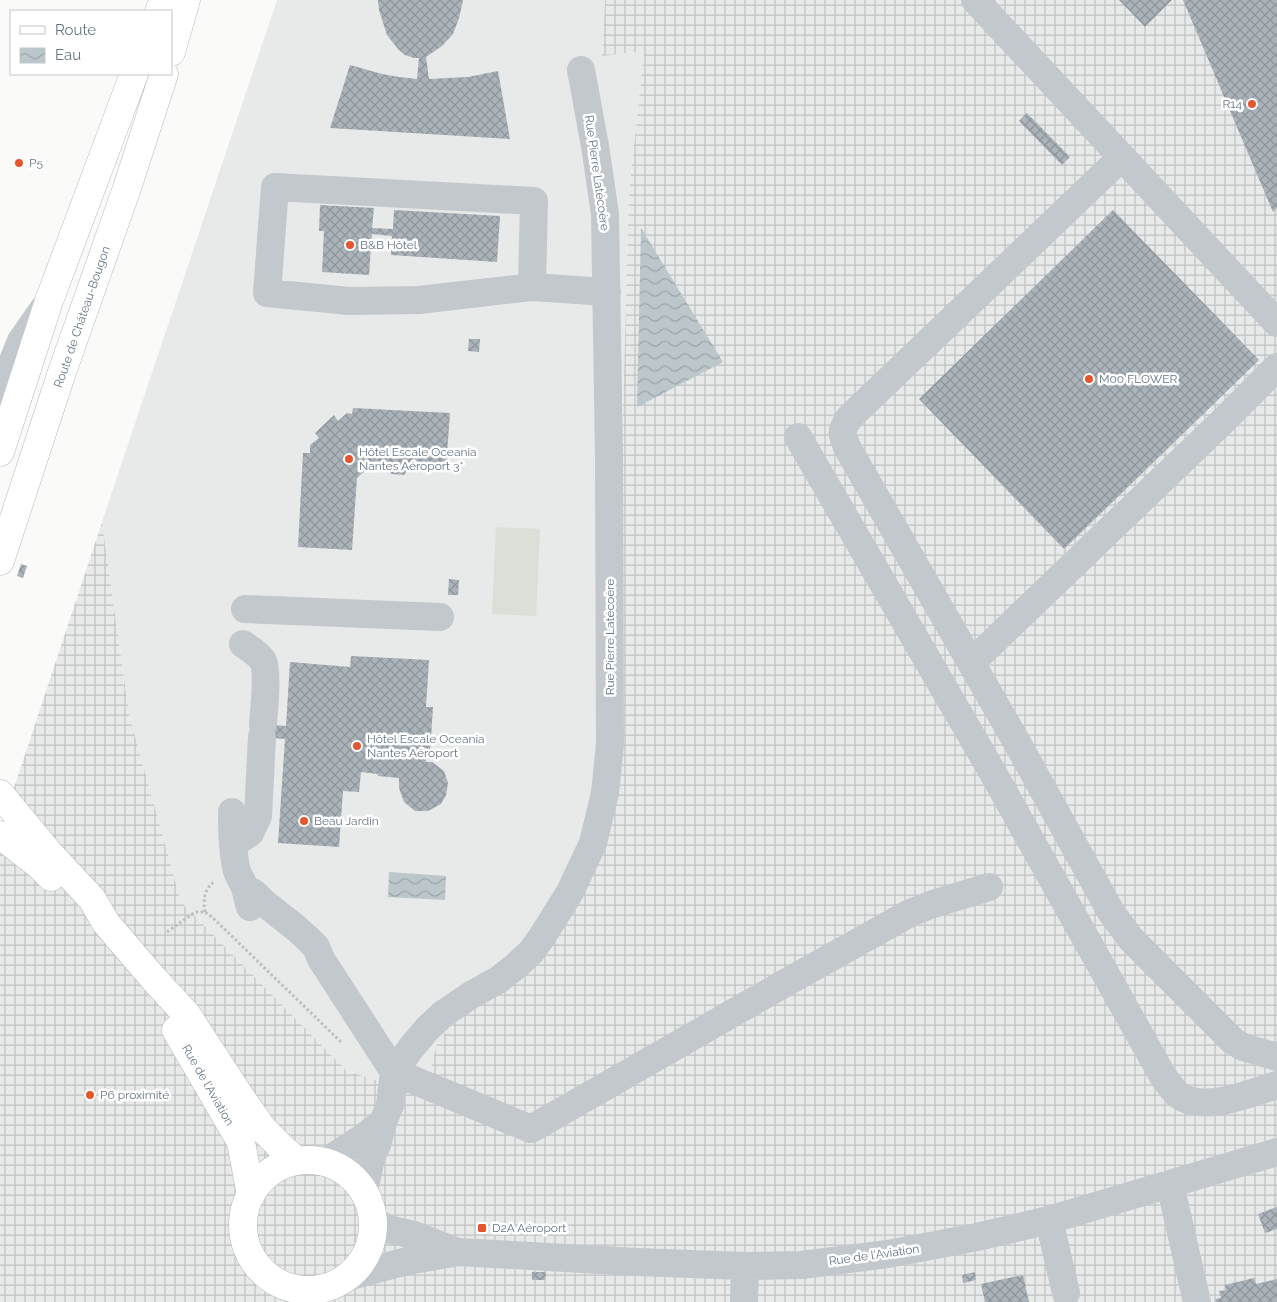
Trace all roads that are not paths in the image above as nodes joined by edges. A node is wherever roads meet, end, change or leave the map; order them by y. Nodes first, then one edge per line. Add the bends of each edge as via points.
1 (186, 0) edge
2 (975, 0) edge
3 (172, 49) edge
4 (581, 70) dead end
5 (134, 75) edge
6 (164, 75) edge
7 (1122, 157) junction
8 (532, 287) junction
9 (607, 292) junction
10 (49, 301) junction
11 (1277, 323) edge
12 (1277, 367) edge
13 (0, 393) edge
14 (798, 437) dead end
15 (0, 452) edge
16 (0, 561) edge
17 (245, 609) dead end
18 (440, 617) dead end
19 (243, 644) dead end
20 (971, 662) junction
21 (0, 794) edge
22 (232, 812) dead end
23 (0, 835) edge
24 (233, 844) junction
25 (990, 887) dead end
26 (106, 922) junction
27 (153, 978) junction
28 (1233, 1041) junction
29 (1277, 1056) edge
30 (398, 1066) junction
31 (1276, 1085) edge
32 (383, 1122) junction
33 (1277, 1152) edge
34 (297, 1161) junction
35 (325, 1162) junction
36 (1170, 1184) junction
37 (364, 1191) junction
38 (251, 1195) junction
39 (373, 1220) junction
40 (1049, 1220) junction
41 (459, 1252) junction
42 (745, 1266) junction
43 (347, 1277) junction
44 (271, 1289) edge
45 (1066, 1293) dead end
46 (316, 1295) edge
47 (744, 1302) edge
48 (1197, 1302) edge

1 - 3 main road
2 - 7 street
4 - 9 street, Rue Pierre Latécoère via 605,214
5 - 10 main road
6 - 16 main road, Route de Château-Bougon
7 - 11 street
7 - 20 street via 856,410 842,427 848,449
8 - 8 street via 419,300 349,301 267,293 275,187 534,201
8 - 9 street
9 - 30 street, Rue Pierre Latécoère via 610,744 605,793 593,843 570,892 531,952 498,980 443,1014
10 - 13 street via 21,341
10 - 15 main road
12 - 20 street
14 - 31 street via 989,766 1164,1078 1176,1094 1205,1103 1228,1100
17 - 18 street
19 - 24 street via 265,663 263,730 258,816 250,832
20 - 28 street via 1112,912 1131,939
21 - 26 main road, Rue de l'Aviation via 92,899
22 - 24 street
23 - 26 main road, Rue de l'Aviation via 38,864 82,906
24 - 30 street via 238,877 246,889 316,947 321,959
25 - 30 street via 910,913 531,1129 484,1099 429,1072
26 - 27 main road, Rue de l'Aviation
27 - 34 main road, Rue de l'Aviation via 187,1015 263,1129
27 - 38 main road, Rue de l'Aviation via 173,1026 241,1142
28 - 29 street
28 - 31 street via 1250,1067
30 - 32 street
32 - 35 street
32 - 37 street
33 - 36 street, Rue de l'Aviation
34 - 35 main road
34 - 38 main road via 270,1172
35 - 37 main road via 354,1178
36 - 40 street, Rue de l'Aviation
36 - 48 street
37 - 39 main road
38 - 44 main road via 245,1209 245,1240 250,1255
39 - 41 street, Rue de l'Aviation via 386,1229 414,1235
39 - 43 main road via 367,1252
40 - 42 street, Rue de l'Aviation via 888,1254 802,1265
40 - 45 street
41 - 42 street, Rue de l'Aviation
41 - 43 street, Rue de l'Aviation via 407,1261
42 - 47 street
43 - 46 main road
44 - 46 main road via 284,1285

